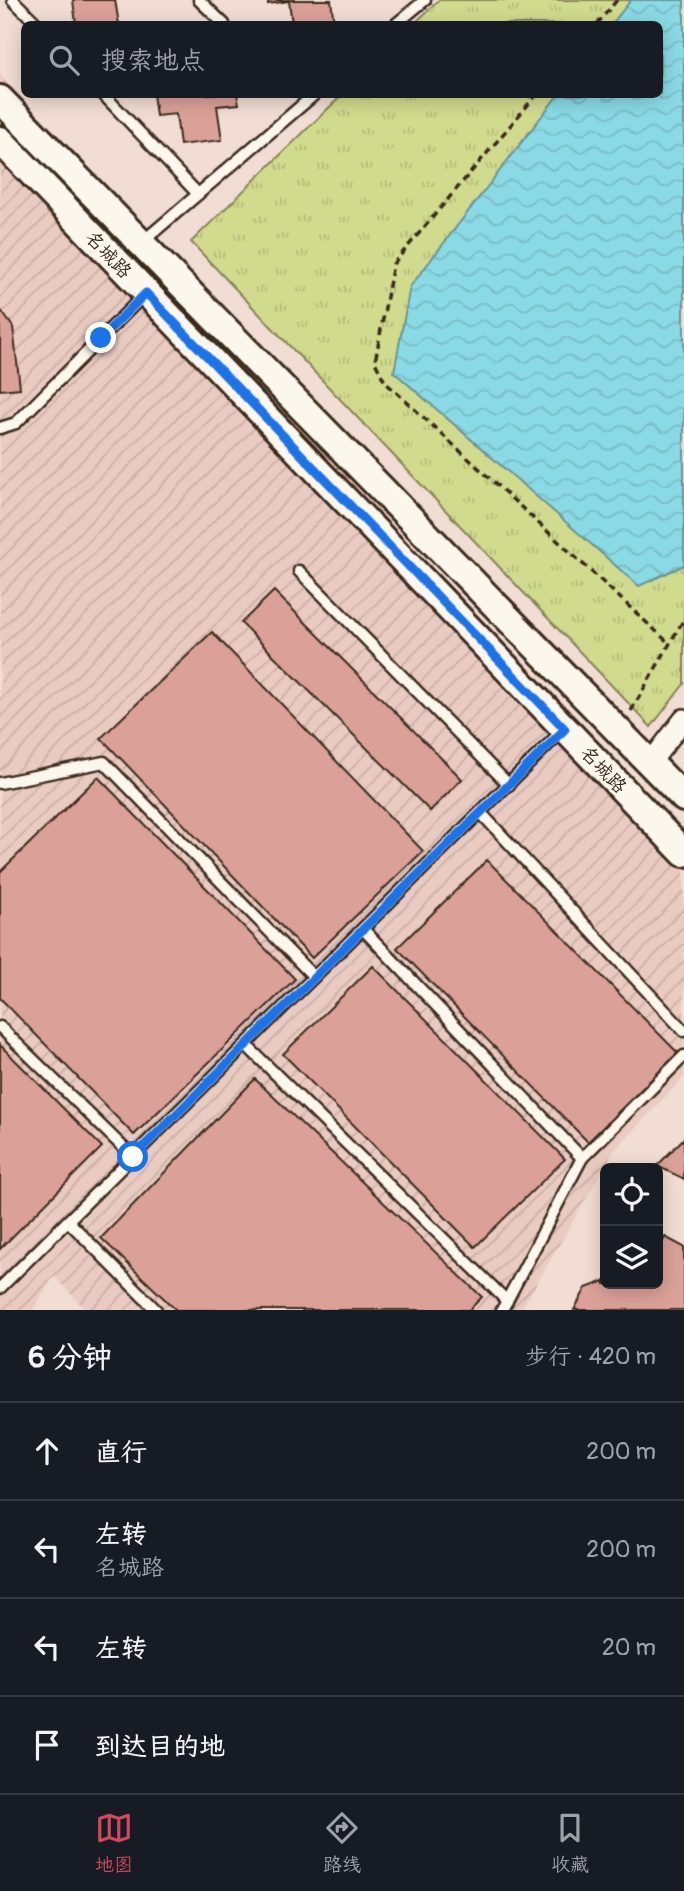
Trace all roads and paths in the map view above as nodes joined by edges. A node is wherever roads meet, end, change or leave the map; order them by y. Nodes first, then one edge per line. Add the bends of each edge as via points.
1 (13, 0) edge
2 (198, 0) edge
3 (425, 0) edge
4 (617, 0) edge
5 (34, 21) edge
6 (221, 21) edge
7 (400, 21) edge
8 (600, 21) edge
9 (107, 98) edge
10 (299, 98) edge
11 (310, 98) edge
12 (534, 98) edge
13 (0, 99) edge
14 (304, 103) junction
15 (0, 141) edge
16 (198, 194) junction
17 (141, 243) junction
18 (146, 293) junction
19 (0, 428) edge
20 (299, 571) dead end
21 (684, 620) edge
22 (670, 644) junction
23 (684, 719) edge
24 (565, 729) junction
25 (620, 731) junction
26 (650, 763) junction
27 (0, 783) edge
28 (509, 785) junction
29 (684, 797) edge
30 (481, 813) junction
31 (684, 853) edge
32 (363, 929) junction
33 (314, 977) junction
34 (0, 1027) edge
35 (684, 1031) edge
36 (246, 1045) junction
37 (684, 1056) edge
38 (133, 1157) junction
39 (582, 1158) junction
40 (68, 1221) junction
41 (0, 1288) edge
42 (505, 1306) edge
43 (156, 1310) edge

1 - 5 lane
2 - 6 lane
3 - 7 lane
4 - 8 path
9 - 16 lane
10 - 14 lane
11 - 14 lane
12 - 22 path via 393,264 375,362 385,382
13 - 17 main road, 名城路
14 - 16 lane
15 - 18 main road, 名城路
16 - 17 lane
17 - 25 main road, 名城路
18 - 19 lane via 16,423
18 - 24 main road, 名城路
20 - 28 lane
21 - 22 path
22 - 25 path
23 - 26 street
24 - 28 lane
24 - 31 main road, 名城路
25 - 26 main road, 名城路
26 - 29 main road, 名城路
27 - 33 lane via 104,762
28 - 30 lane
30 - 32 lane
30 - 35 lane
32 - 33 lane
32 - 39 lane
33 - 36 lane
34 - 38 lane
36 - 38 lane
36 - 42 lane
37 - 39 lane
38 - 40 lane
39 - 42 lane
40 - 41 lane
40 - 43 lane

